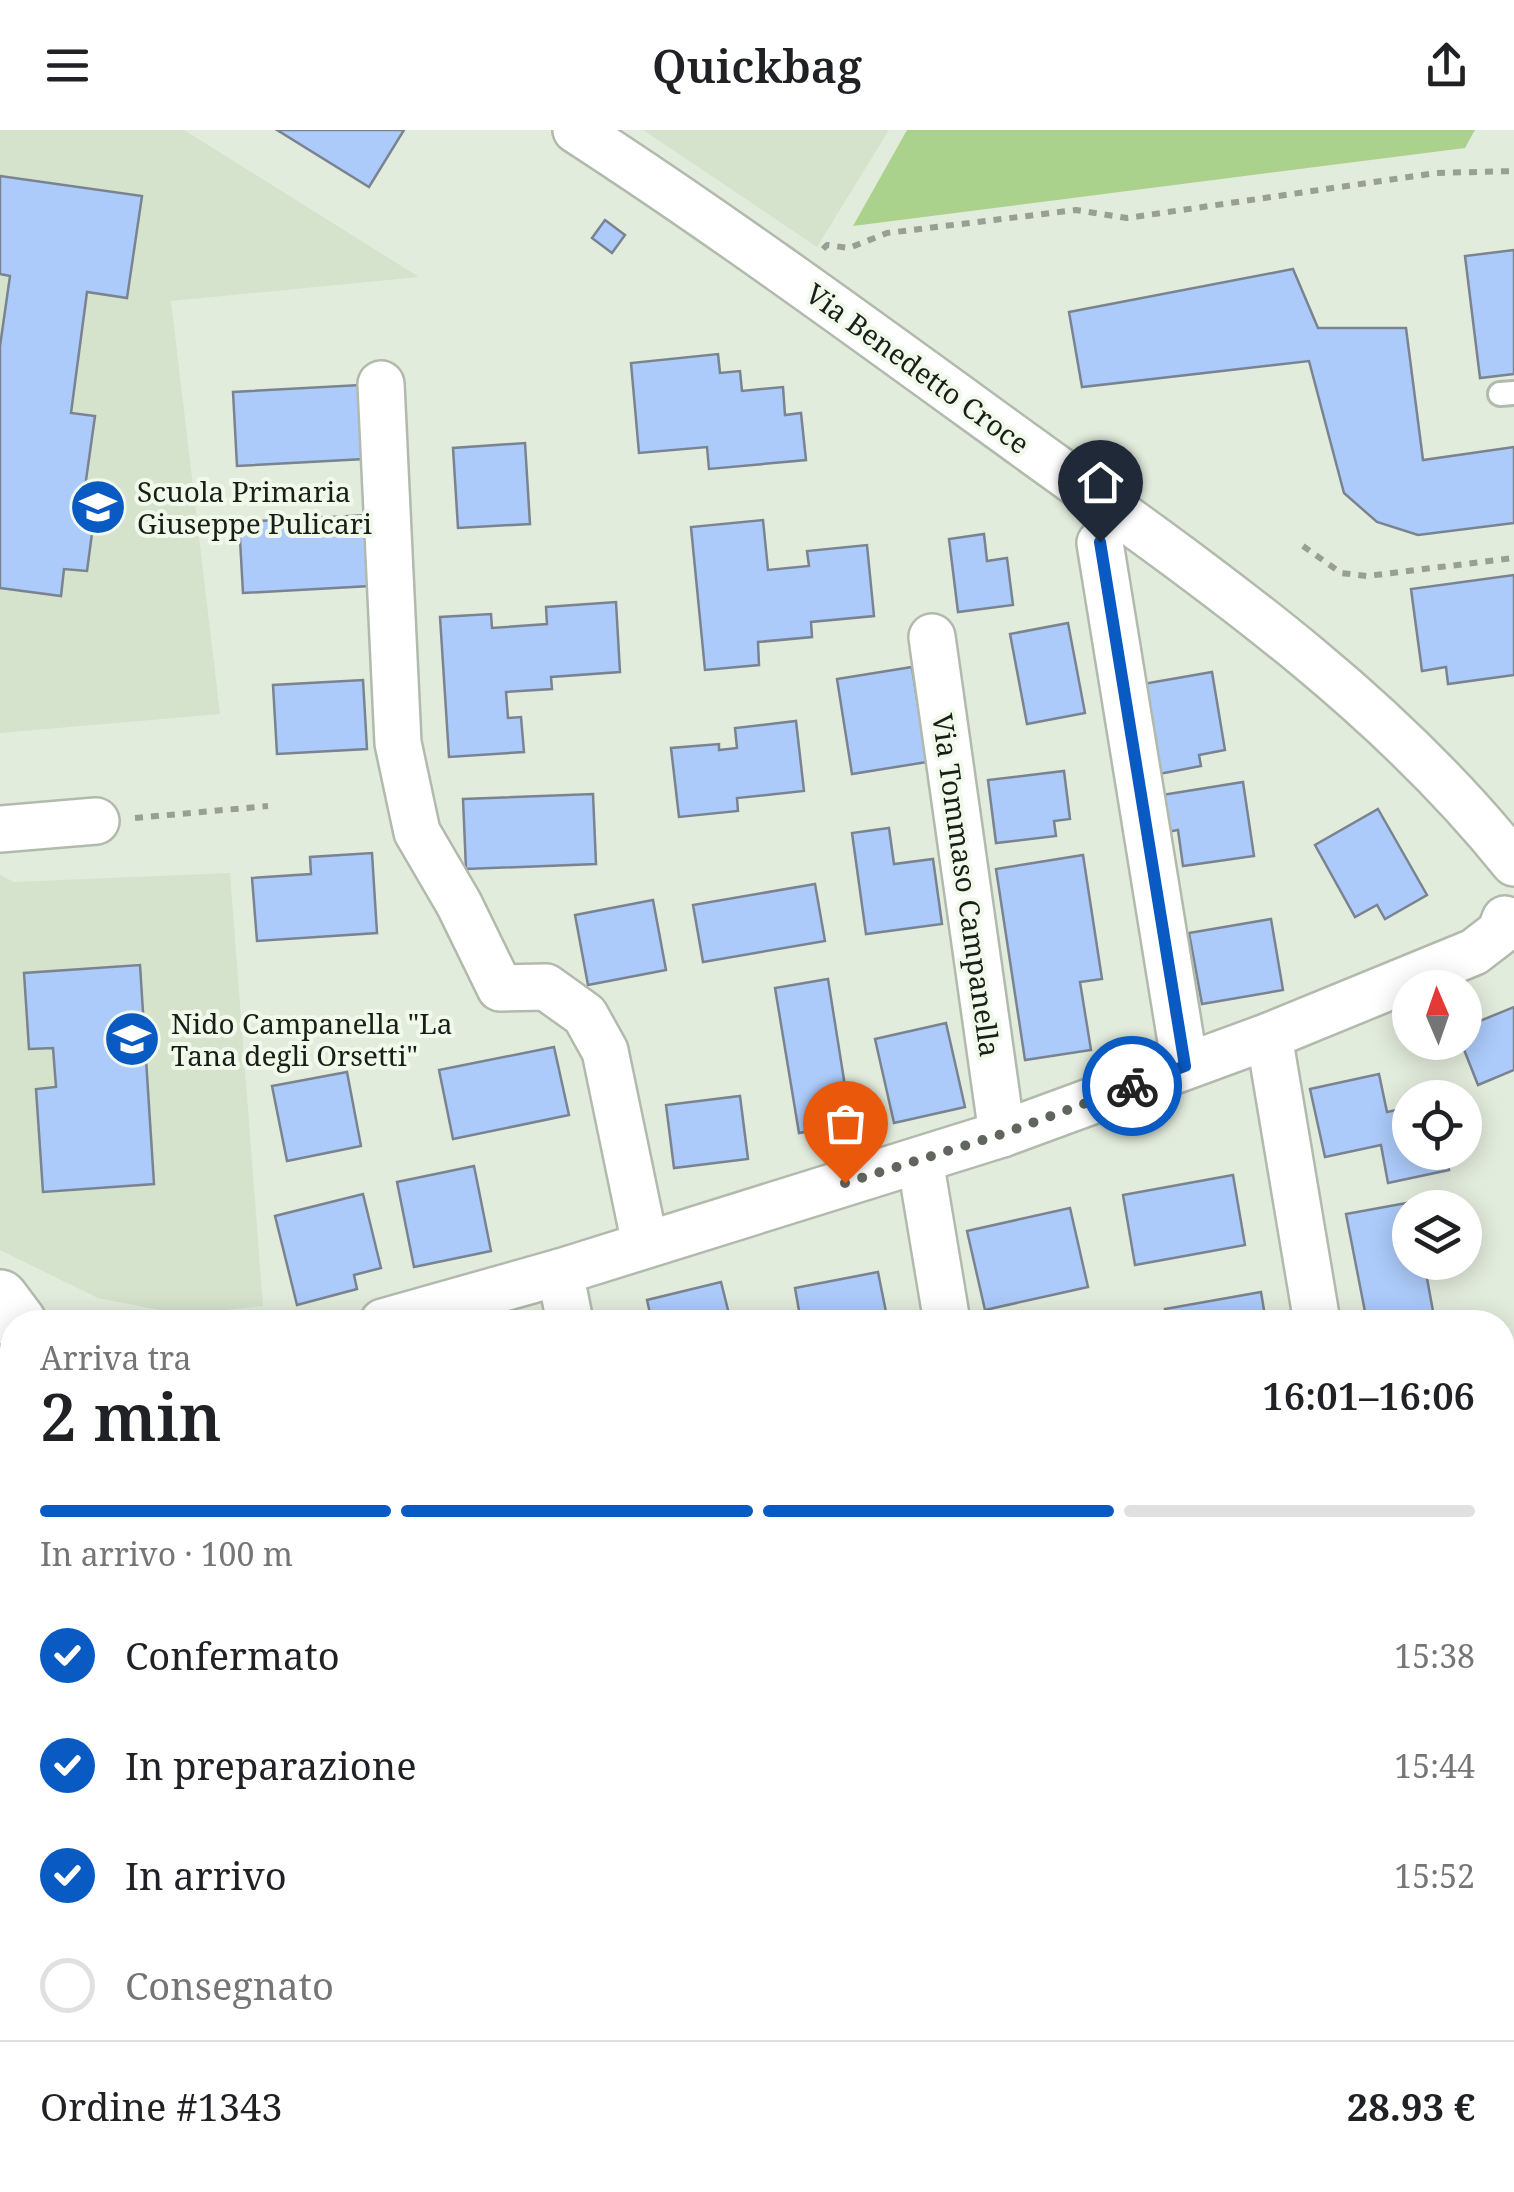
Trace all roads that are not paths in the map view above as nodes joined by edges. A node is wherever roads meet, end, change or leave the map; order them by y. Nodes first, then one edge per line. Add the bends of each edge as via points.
1 (576, 130) edge
2 (381, 384) dead end
3 (1100, 542) dead end
4 (932, 637) dead end
5 (112, 820) road end
6 (0, 828) edge
7 (1514, 864) edge
8 (1510, 923) edge
9 (1269, 1036) junction
10 (1185, 1066) junction
11 (1002, 1134) junction
12 (920, 1160) junction
13 (646, 1244) junction
14 (560, 1272) junction
15 (426, 1310) edge
16 (568, 1310) edge
17 (945, 1310) edge
18 (1315, 1310) edge

1 - 7 street, Via Benedetto Croce via 782,268 1230,594 1408,746
2 - 13 street via 398,743 417,832 500,988 546,988 585,1016 605,1051
3 - 10 street
4 - 11 street, Via Tommaso Campanella
5 - 6 street
7 - 8 street via 1496,889
8 - 9 street via 1474,952
9 - 10 street
9 - 18 street
10 - 11 street
11 - 12 street
12 - 13 street
12 - 17 street
13 - 14 street
14 - 15 street
14 - 16 street

